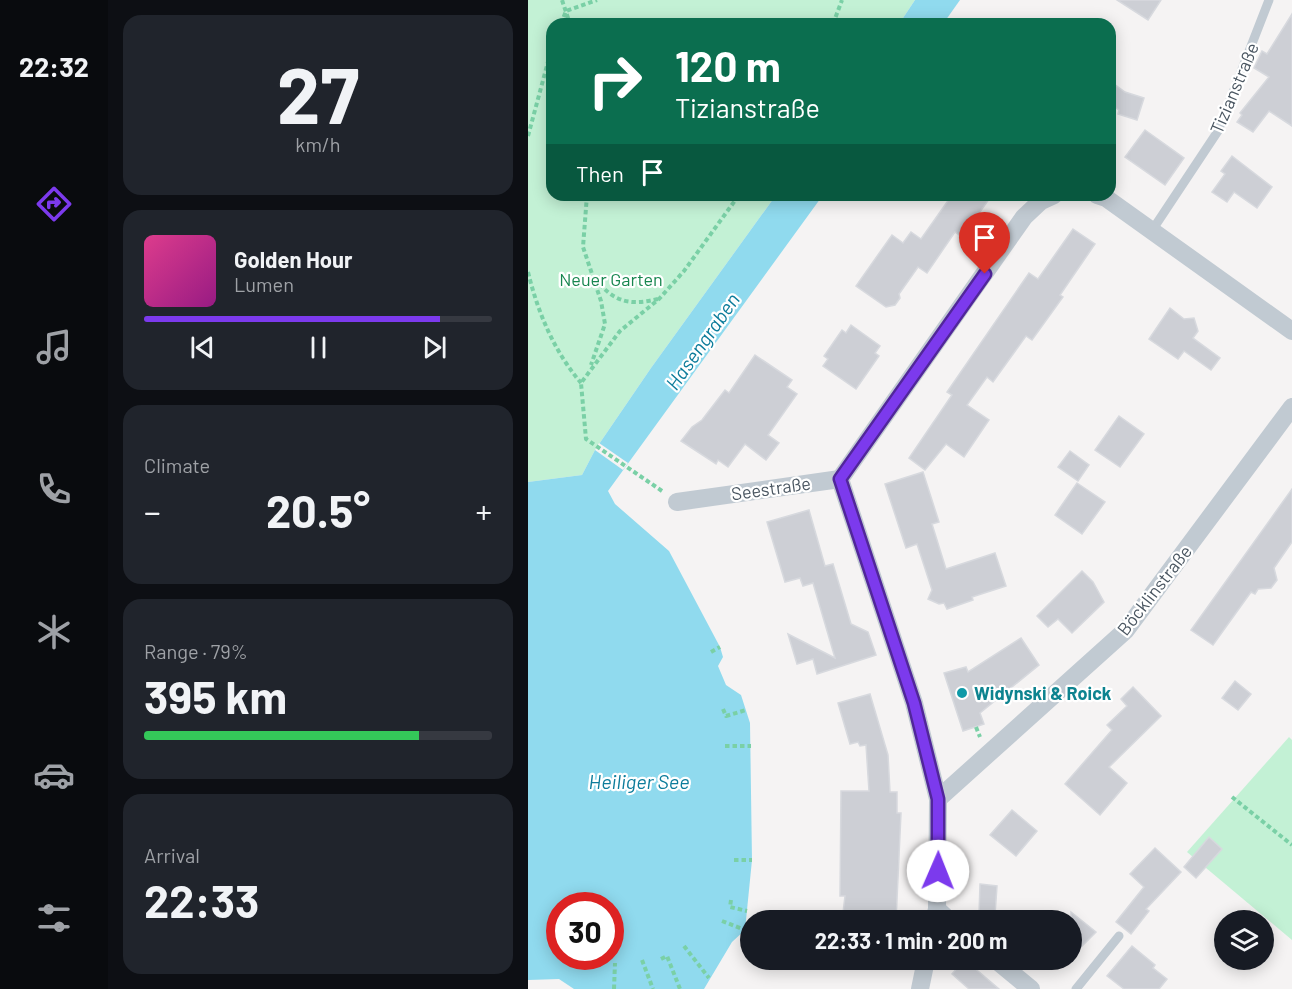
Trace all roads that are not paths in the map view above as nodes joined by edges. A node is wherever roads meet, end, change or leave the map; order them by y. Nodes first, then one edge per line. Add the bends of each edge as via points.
1 (1269, 0) edge
2 (1041, 201) edge
3 (1110, 201) edge
4 (1151, 232) junction
5 (1292, 331) edge
6 (1292, 407) edge
7 (840, 479) junction
8 (677, 502) road end
9 (938, 799) junction
10 (940, 910) edge
11 (1119, 936) dead end
12 (924, 970) edge
13 (1008, 970) edge
14 (920, 989) edge
15 (1031, 989) edge
16 (1076, 989) edge

1 - 4 lane, Tizianstraße via 1218,131
2 - 7 street via 1024,217
3 - 4 street
4 - 5 street
6 - 9 street, Böcklinstraße via 1126,630
7 - 8 street, Seestraße
7 - 9 street via 914,703
9 - 10 street
11 - 16 lane
12 - 14 street
13 - 15 street

